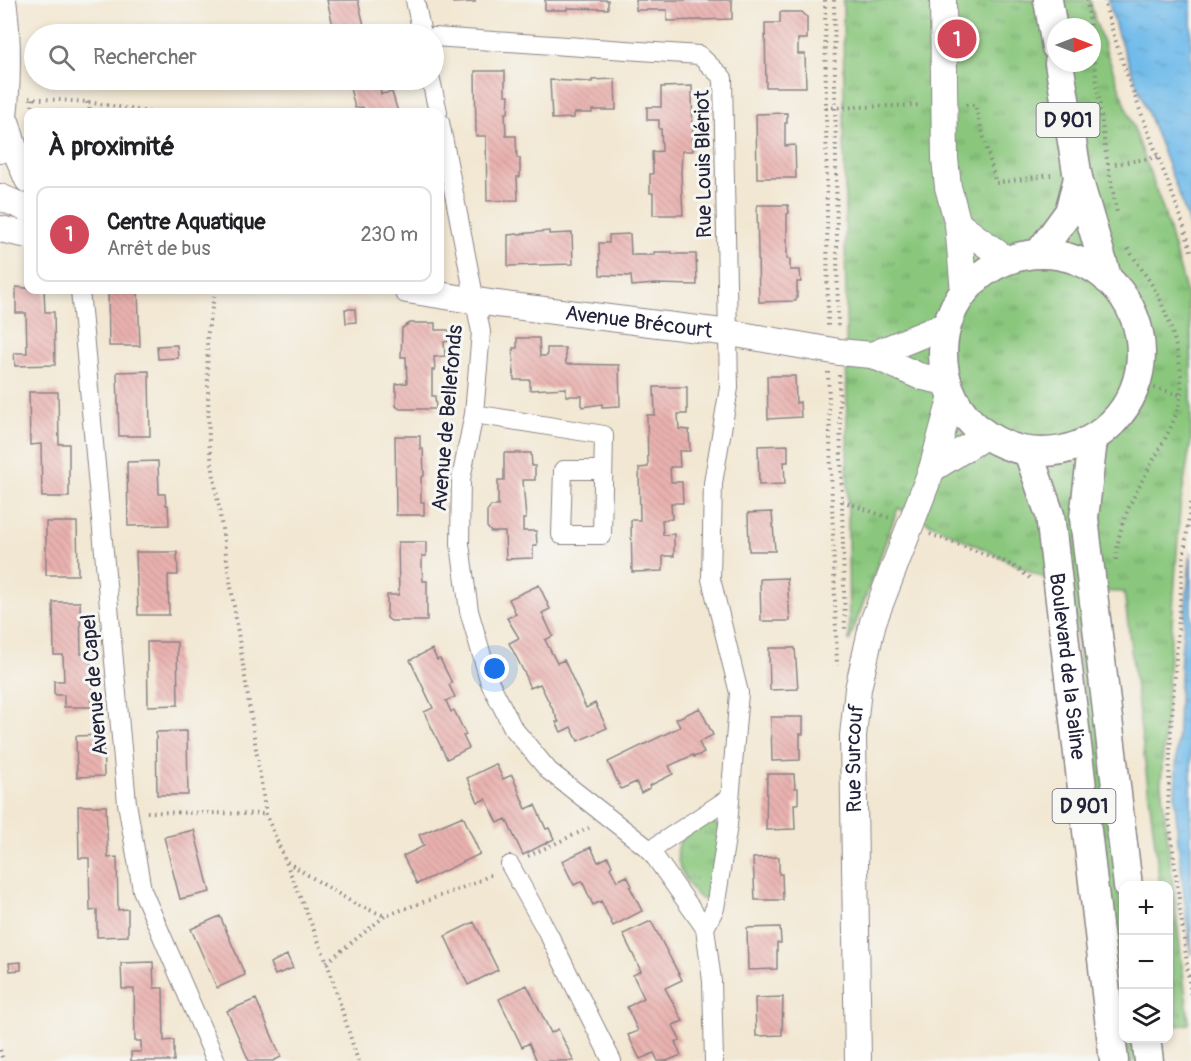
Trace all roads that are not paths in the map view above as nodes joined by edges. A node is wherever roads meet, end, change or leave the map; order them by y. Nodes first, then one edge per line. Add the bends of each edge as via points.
1 (3, 0) edge
2 (415, 0) edge
3 (943, 0) edge
4 (1048, 0) edge
5 (1051, 18) edge
6 (420, 24) edge
7 (444, 38) edge
8 (1060, 72) edge
9 (433, 90) edge
10 (5, 106) junction
11 (437, 108) edge
12 (444, 142) edge
13 (0, 145) edge
14 (24, 171) edge
15 (1078, 178) junction
16 (0, 196) edge
17 (24, 207) edge
18 (958, 224) junction
19 (0, 229) edge
20 (24, 234) edge
21 (1039, 253) junction
22 (1007, 260) junction
23 (1108, 280) junction
24 (964, 292) junction
25 (80, 294) edge
26 (432, 294) edge
27 (476, 301) junction
28 (946, 325) junction
29 (730, 333) junction
30 (872, 355) junction
31 (949, 389) junction
32 (474, 414) junction
33 (987, 435) junction
34 (1093, 440) junction
35 (1028, 452) junction
36 (603, 470) dead end
37 (932, 470) junction
38 (729, 798) junction
39 (650, 850) junction
40 (510, 865) road end
41 (1128, 881) edge
42 (705, 928) junction
43 (1147, 1043) edge
44 (216, 1061) edge
45 (612, 1061) edge
46 (714, 1061) edge
47 (858, 1061) edge
48 (1114, 1061) edge
49 (1149, 1061) edge

1 - 10 main road
2 - 6 street
3 - 18 main road via 945,159
4 - 5 main road
7 - 29 street, Rue Louis Blériot via 699,55 723,78
8 - 15 main road, D 901
9 - 11 street
10 - 13 main road
10 - 14 main road via 13,145
12 - 27 street, Avenue de Bellefonds
15 - 21 main road, D 901 via 1069,212
15 - 23 main road, D 901
16 - 17 main road
18 - 22 main road
18 - 24 main road
19 - 20 main road
21 - 22 main road
21 - 23 main road via 1073,258
22 - 24 main road
23 - 34 main road via 1133,313 1141,363 1137,383 1124,410
24 - 28 main road
25 - 44 street, Avenue de Capel via 129,812 142,890
26 - 27 main road, Avenue Brécourt
27 - 29 main road, Avenue Brécourt
27 - 32 street, Avenue de Bellefonds via 481,332
28 - 30 main road, Avenue Brécourt
28 - 31 main road via 942,356
29 - 30 main road, Avenue Brécourt
29 - 38 street, Rue Louis Blériot via 729,388 713,483 711,579 739,693
30 - 31 main road, Avenue Brécourt
31 - 33 main road via 965,416
31 - 37 main road, Rue Surcouf
32 - 36 street via 604,435
32 - 39 street, Avenue de Bellefonds via 461,479 460,544 469,611 490,683 513,728 549,771
33 - 35 main road via 1005,446
33 - 37 main road
34 - 35 main road via 1058,452
34 - 41 main road, Boulevard de la Saline / D 901 via 1084,518
35 - 48 main road, Boulevard de la Saline / D 901 via 1050,515
37 - 47 main road, Rue Surcouf via 873,622 858,689 853,736
38 - 39 street
38 - 42 street, Rue Louis Blériot via 715,908
39 - 42 street, Avenue de Bellefonds
40 - 45 street
42 - 46 street, Avenue de Bellefonds via 712,981
43 - 49 main road

